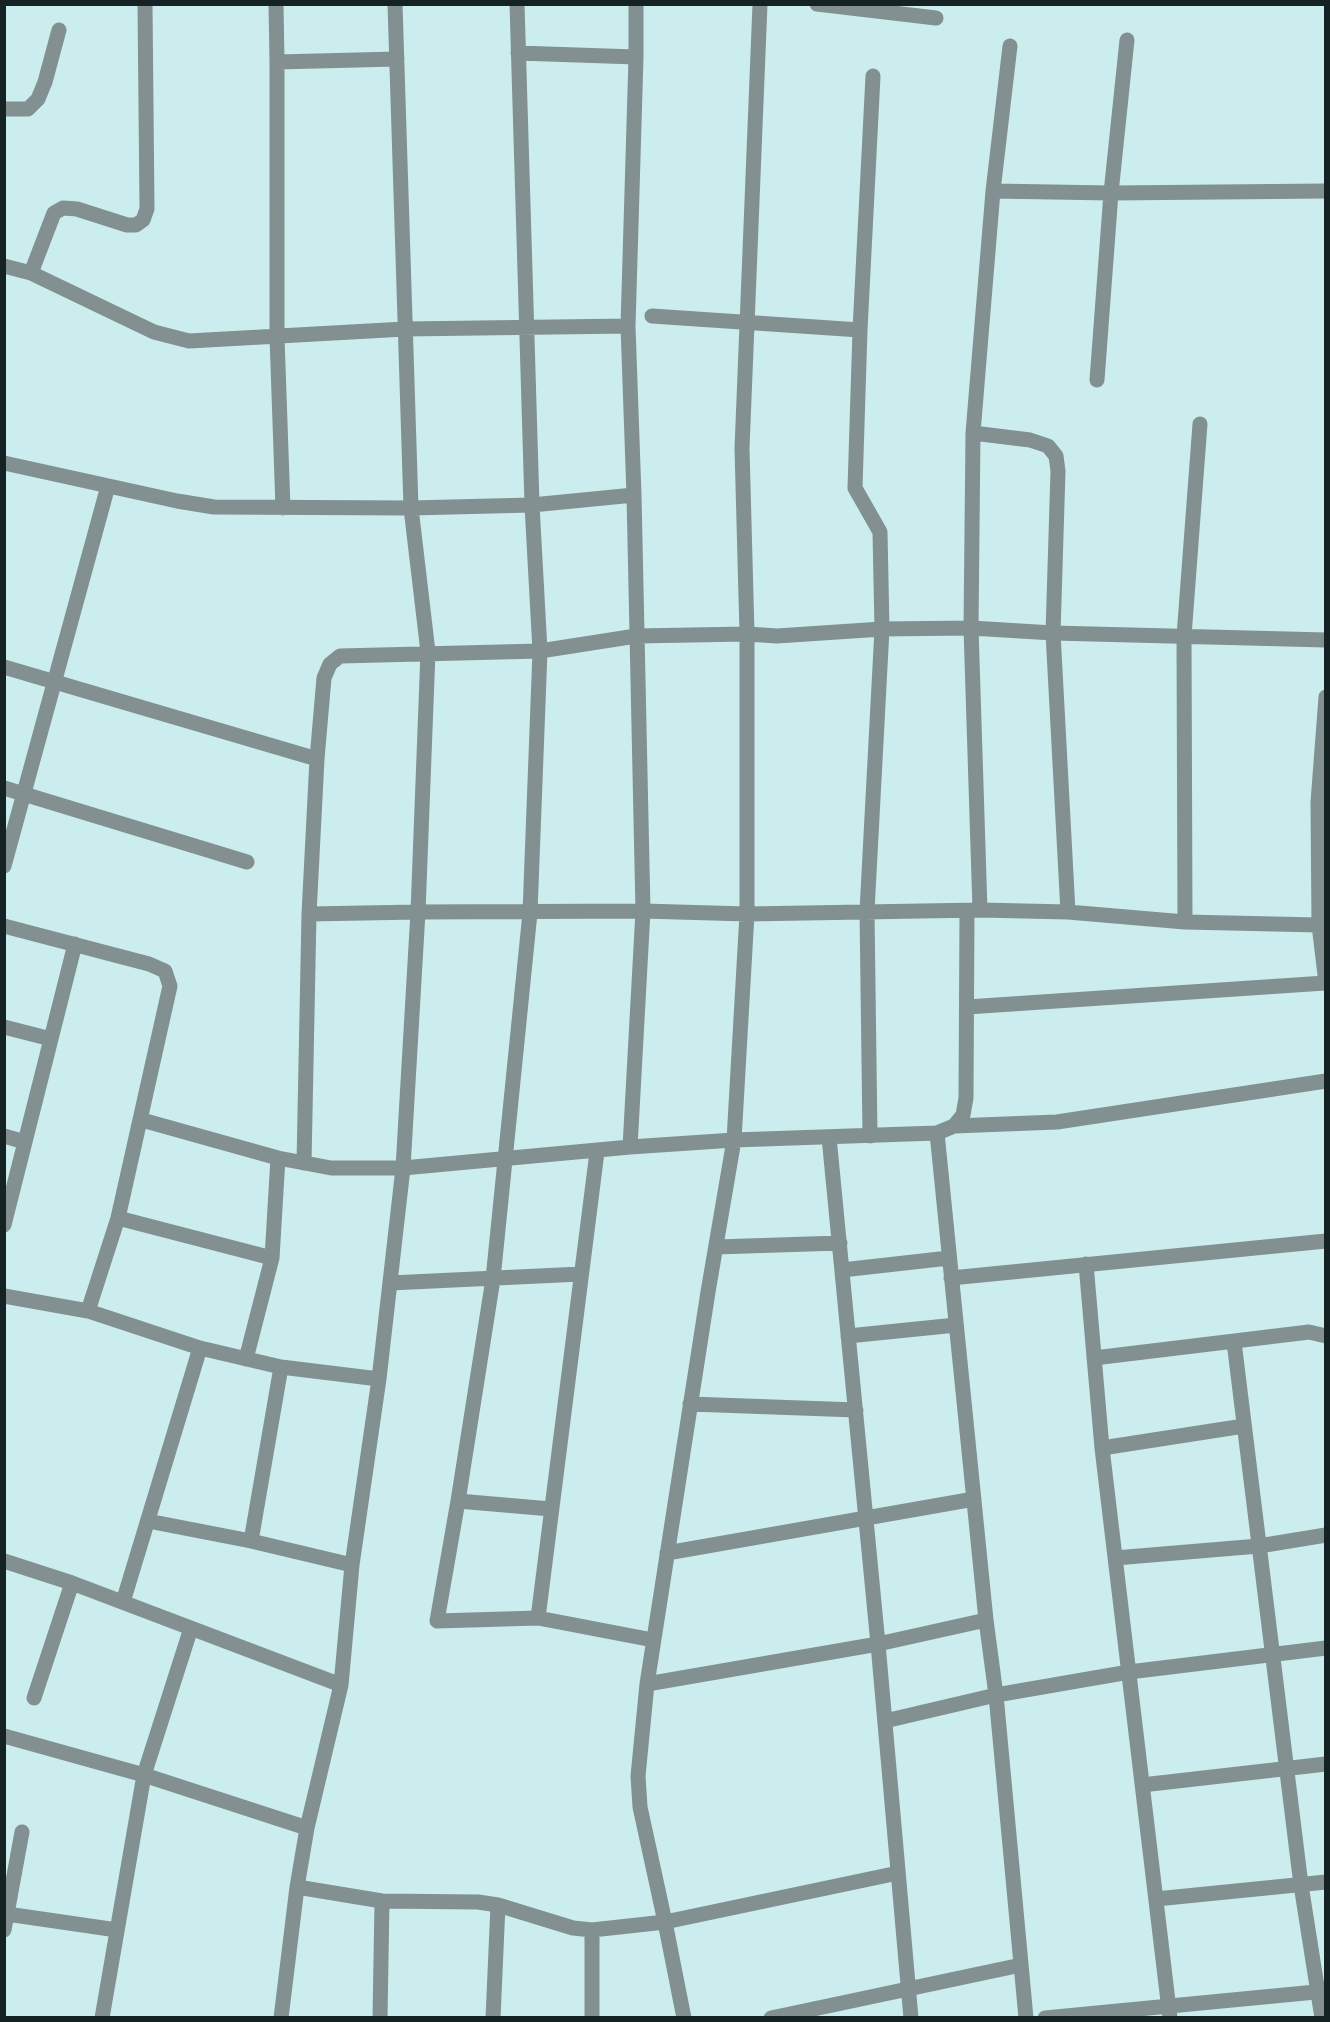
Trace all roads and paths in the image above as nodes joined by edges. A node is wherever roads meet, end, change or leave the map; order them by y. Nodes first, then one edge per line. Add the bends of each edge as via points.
1 (145, 4) edge
2 (276, 4) edge
3 (395, 4) edge
4 (517, 4) edge
5 (636, 4) edge
6 (760, 4) edge
7 (817, 4) edge
8 (874, 8) edge
9 (936, 18) dead end
10 (59, 30) dead end
11 (1127, 40) dead end
12 (1010, 46) dead end
13 (518, 53) junction
14 (636, 57) junction
15 (397, 59) junction
16 (277, 62) junction
17 (873, 76) dead end
18 (4, 109) edge
19 (993, 190) junction
20 (1326, 191) edge
21 (1111, 193) junction
22 (4, 266) edge
23 (31, 273) junction
24 (652, 316) dead end
25 (746, 323) junction
26 (628, 326) junction
27 (526, 328) junction
28 (405, 329) junction
29 (860, 330) junction
30 (277, 337) junction
31 (1097, 380) dead end
32 (1200, 424) dead end
33 (973, 433) junction
34 (4, 463) edge
35 (108, 486) junction
36 (634, 495) junction
37 (532, 505) junction
38 (283, 507) junction
39 (411, 508) junction
40 (971, 628) junction
41 (882, 629) junction
42 (1053, 633) junction
43 (747, 634) junction
44 (636, 636) junction
45 (1184, 636) junction
46 (1326, 640) edge
47 (540, 651) junction
48 (428, 652) junction
49 (4, 666) edge
50 (55, 681) junction
51 (1326, 698) edge
52 (1324, 744) edge
53 (317, 759) junction
54 (4, 788) edge
55 (24, 794) junction
56 (246, 862) dead end
57 (4, 866) edge
58 (867, 910) junction
59 (974, 910) junction
60 (643, 911) junction
61 (418, 912) junction
62 (1068, 912) junction
63 (530, 913) junction
64 (309, 914) junction
65 (747, 914) junction
66 (1185, 922) junction
67 (1318, 925) junction
68 (4, 926) edge
69 (75, 944) junction
70 (1325, 983) edge
71 (967, 1007) junction
72 (4, 1027) edge
73 (51, 1040) junction
74 (1326, 1081) edge
75 (142, 1120) junction
76 (954, 1126) junction
77 (937, 1133) junction
78 (4, 1136) edge
79 (870, 1136) junction
80 (829, 1137) junction
81 (734, 1140) junction
82 (26, 1142) junction
83 (630, 1147) junction
84 (597, 1152) junction
85 (278, 1158) junction
86 (506, 1159) junction
87 (304, 1163) junction
88 (403, 1168) junction
89 (118, 1218) junction
90 (4, 1225) edge
91 (1326, 1241) edge
92 (840, 1243) junction
93 (716, 1247) junction
94 (272, 1258) junction
95 (949, 1258) junction
96 (1086, 1264) junction
97 (842, 1270) junction
98 (581, 1274) junction
99 (951, 1278) junction
100 (493, 1279) junction
101 (390, 1283) junction
102 (4, 1296) edge
103 (88, 1311) junction
104 (956, 1325) junction
105 (848, 1336) junction
106 (1326, 1336) edge
107 (1234, 1342) junction
108 (200, 1348) junction
109 (1094, 1358) junction
110 (246, 1359) junction
111 (281, 1367) junction
112 (379, 1379) junction
113 (690, 1404) junction
114 (856, 1410) junction
115 (1244, 1426) junction
116 (1102, 1448) junction
117 (974, 1499) junction
118 (459, 1501) junction
119 (551, 1509) junction
120 (866, 1518) junction
121 (148, 1521) junction
122 (1326, 1535) edge
123 (251, 1541) junction
124 (1259, 1546) junction
125 (667, 1553) junction
126 (1115, 1557) junction
127 (4, 1561) edge
128 (352, 1565) junction
129 (72, 1583) junction
130 (123, 1602) junction
131 (538, 1618) junction
132 (986, 1620) junction
133 (191, 1628) junction
134 (654, 1640) junction
135 (878, 1644) junction
136 (1326, 1648) edge
137 (1273, 1653) junction
138 (1129, 1672) junction
139 (341, 1684) junction
140 (647, 1684) junction
141 (996, 1695) junction
142 (34, 1698) dead end
143 (885, 1721) junction
144 (4, 1736) edge
145 (1326, 1764) edge
146 (1287, 1769) junction
147 (144, 1775) junction
148 (1142, 1785) junction
149 (307, 1828) junction
150 (22, 1832) dead end
151 (898, 1873) junction
152 (1326, 1882) edge
153 (1301, 1885) junction
154 (297, 1887) junction
155 (1156, 1899) junction
156 (382, 1901) junction
157 (498, 1905) junction
158 (6, 1922) edge
159 (665, 1922) junction
160 (117, 1930) junction
161 (592, 1930) junction
162 (1021, 1965) junction
163 (908, 1988) junction
164 (1322, 1991) edge
165 (1169, 2012) edge
166 (102, 2018) edge
167 (282, 2018) edge
168 (380, 2018) edge
169 (493, 2018) edge
170 (592, 2018) edge
171 (684, 2018) edge
172 (771, 2018) edge
173 (911, 2018) edge
174 (1026, 2018) edge
175 (1046, 2018) edge
176 (1322, 2018) edge

1 - 23 street via 147,208 143,220 127,225 63,208 54,213
2 - 16 street
3 - 15 street
4 - 13 street
5 - 14 street
6 - 25 street
7 - 8 street
8 - 9 street
10 - 18 street via 38,99 28,109
11 - 21 street
12 - 19 street
13 - 14 street
13 - 27 street
14 - 26 street
15 - 16 street
15 - 28 street
16 - 30 street
17 - 29 street
19 - 21 street
19 - 33 street
20 - 21 street
21 - 31 street
22 - 23 street
23 - 30 street via 171,338
24 - 25 street
25 - 29 street
25 - 43 street via 742,448
26 - 27 street
26 - 36 street
27 - 28 street
27 - 37 street
28 - 30 street
28 - 39 street
29 - 41 street via 855,488 880,532
30 - 38 street
32 - 45 street
33 - 40 street
33 - 42 street via 1030,440 1048,446 1056,456
34 - 35 street
35 - 38 street via 214,507
35 - 50 street
36 - 37 street
36 - 44 street
37 - 39 street
37 - 47 street
38 - 39 street
39 - 48 street
40 - 41 street
40 - 42 street
40 - 59 street
41 - 43 street via 777,636
41 - 58 street
42 - 45 street
42 - 62 street
43 - 44 street
43 - 65 street
44 - 47 street
44 - 60 street
45 - 46 street
45 - 66 street
47 - 48 street
47 - 63 street
48 - 53 street via 340,656 330,664 324,678
48 - 61 street
49 - 50 street
50 - 53 street
50 - 55 street
51 - 52 street
52 - 67 street via 1318,802
53 - 64 street
54 - 55 street
55 - 56 street
55 - 57 street
58 - 59 street
58 - 65 street
58 - 79 street
59 - 62 street
59 - 71 street
60 - 63 street
60 - 65 street
60 - 83 street
61 - 63 street
61 - 64 street
61 - 88 street
62 - 66 street
63 - 86 street
64 - 87 street
65 - 81 street
66 - 67 street
67 - 70 street
68 - 69 street
69 - 73 street
69 - 75 street via 165,971 170,986
70 - 71 street
71 - 76 street via 966,1098 963,1114
72 - 73 street
73 - 82 street
74 - 76 street via 1057,1122
75 - 85 street
75 - 89 street
76 - 77 street
77 - 79 street
77 - 95 street
78 - 82 street
79 - 80 street
80 - 81 street
80 - 92 street
81 - 83 street
81 - 93 street
82 - 90 street
83 - 84 street
84 - 86 street
84 - 98 street
85 - 87 street
85 - 94 street
86 - 88 street
86 - 100 street
87 - 88 street via 331,1168
88 - 101 street
89 - 94 street
89 - 103 street
91 - 96 street
92 - 93 street
92 - 97 street
93 - 113 street
94 - 110 street
95 - 97 street
95 - 99 street
96 - 99 street
96 - 109 street
97 - 105 street
98 - 100 street
98 - 119 street
99 - 104 street
100 - 101 street
100 - 118 street
101 - 112 street
102 - 103 street
103 - 108 street
104 - 105 street
104 - 117 street
105 - 114 street
106 - 107 street via 1310,1332
107 - 109 street
107 - 115 street
108 - 110 street
108 - 121 street
109 - 116 street
110 - 111 street
111 - 112 street
111 - 123 street
112 - 128 street
113 - 114 street
113 - 125 street
114 - 120 street
115 - 116 street
115 - 124 street
116 - 126 street
117 - 120 street
117 - 132 street
118 - 119 street
118 - 131 street via 437,1621
119 - 131 street
120 - 125 street
120 - 135 street
121 - 123 street
121 - 130 street
122 - 124 street
123 - 128 street
124 - 126 street
124 - 137 street
125 - 134 street
126 - 138 street
127 - 129 street
128 - 139 street
129 - 130 street
129 - 142 street
130 - 133 street
131 - 134 street
132 - 135 street
132 - 141 street
133 - 139 street
133 - 147 street
134 - 140 street
135 - 140 street
135 - 143 street
136 - 137 street
137 - 138 street
137 - 146 street
138 - 141 street
138 - 148 street
139 - 149 street
140 - 159 street via 638,1776 640,1807
141 - 143 street
141 - 162 street
143 - 151 street
144 - 147 street
145 - 146 street
146 - 148 street
146 - 153 street
147 - 149 street
147 - 160 street
148 - 155 street
149 - 154 street
150 - 158 street
151 - 159 street
151 - 163 street
152 - 153 street
153 - 155 street
153 - 164 street
154 - 156 street
154 - 167 street
155 - 165 street
156 - 157 street
156 - 168 street
157 - 161 street
157 - 169 street
158 - 160 street
159 - 161 street
159 - 171 street
160 - 166 street
161 - 170 street
162 - 163 street
162 - 174 street
163 - 172 street
163 - 173 street
164 - 165 street
164 - 176 street
165 - 175 street

